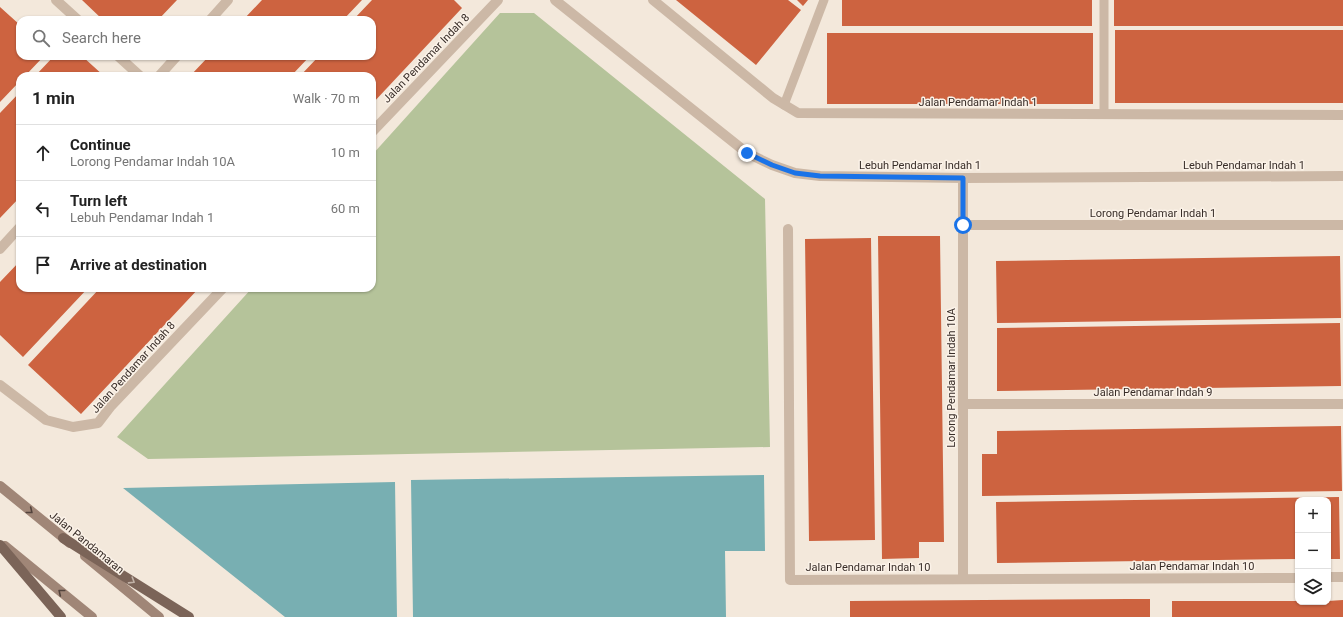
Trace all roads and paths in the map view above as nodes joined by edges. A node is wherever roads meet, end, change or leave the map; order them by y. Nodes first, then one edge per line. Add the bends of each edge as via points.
1 (56, 0) edge
2 (228, 0) edge
3 (498, 0) edge
4 (555, 0) edge
5 (653, 0) edge
6 (824, 0) edge
7 (1104, 0) edge
8 (74, 16) edge
9 (214, 16) edge
10 (122, 60) edge
11 (173, 60) edge
12 (136, 72) edge
13 (163, 72) edge
14 (784, 105) junction
15 (1104, 114) junction
16 (1343, 115) edge
17 (376, 128) edge
18 (1343, 176) edge
19 (963, 178) junction
20 (963, 225) junction
21 (1343, 225) edge
22 (788, 229) dead end
23 (16, 231) edge
24 (0, 249) edge
25 (219, 292) edge
26 (0, 385) edge
27 (963, 404) junction
28 (1343, 404) edge
29 (0, 486) edge
30 (63, 538) junction
31 (0, 544) edge
32 (1343, 577) edge
33 (1295, 578) edge
34 (1331, 578) edge
35 (963, 579) junction
36 (61, 617) edge
37 (92, 617) edge
38 (159, 617) edge
39 (189, 617) edge

1 - 8 street
2 - 9 street
3 - 17 street, Jalan Pendamar Indah 8
4 - 19 street, Lebuh Pendamar Indah 1 via 747,153 772,165 795,173 820,176
5 - 14 street, Jalan Pendamar Indah 1
6 - 14 lane
7 - 15 lane
10 - 12 street
11 - 13 street
14 - 15 street, Jalan Pendamar Indah 1 via 798,113
15 - 16 street, Jalan Pendamar Indah 1
18 - 19 street, Lebuh Pendamar Indah 1
19 - 20 street, Lorong Pendamar Indah 10A
20 - 21 street, Lorong Pendamar Indah 1
20 - 27 street, Lorong Pendamar Indah 10A
22 - 35 street, Jalan Pendamar Indah 10 via 790,580
23 - 24 street
25 - 26 street, Jalan Pendamar Indah 8 via 111,406 98,423 73,427 46,420
27 - 28 street, Jalan Pendamar Indah 9
27 - 35 street, Lorong Pendamar Indah 10A
29 -> 30 main road, Jalan Pandamaran
30 - 38 main road, Jalan Pandamaran
30 -> 39 main road
31 - 36 main road
37 -> 31 main road
32 - 34 street
33 - 35 street, Jalan Pendamar Indah 10

